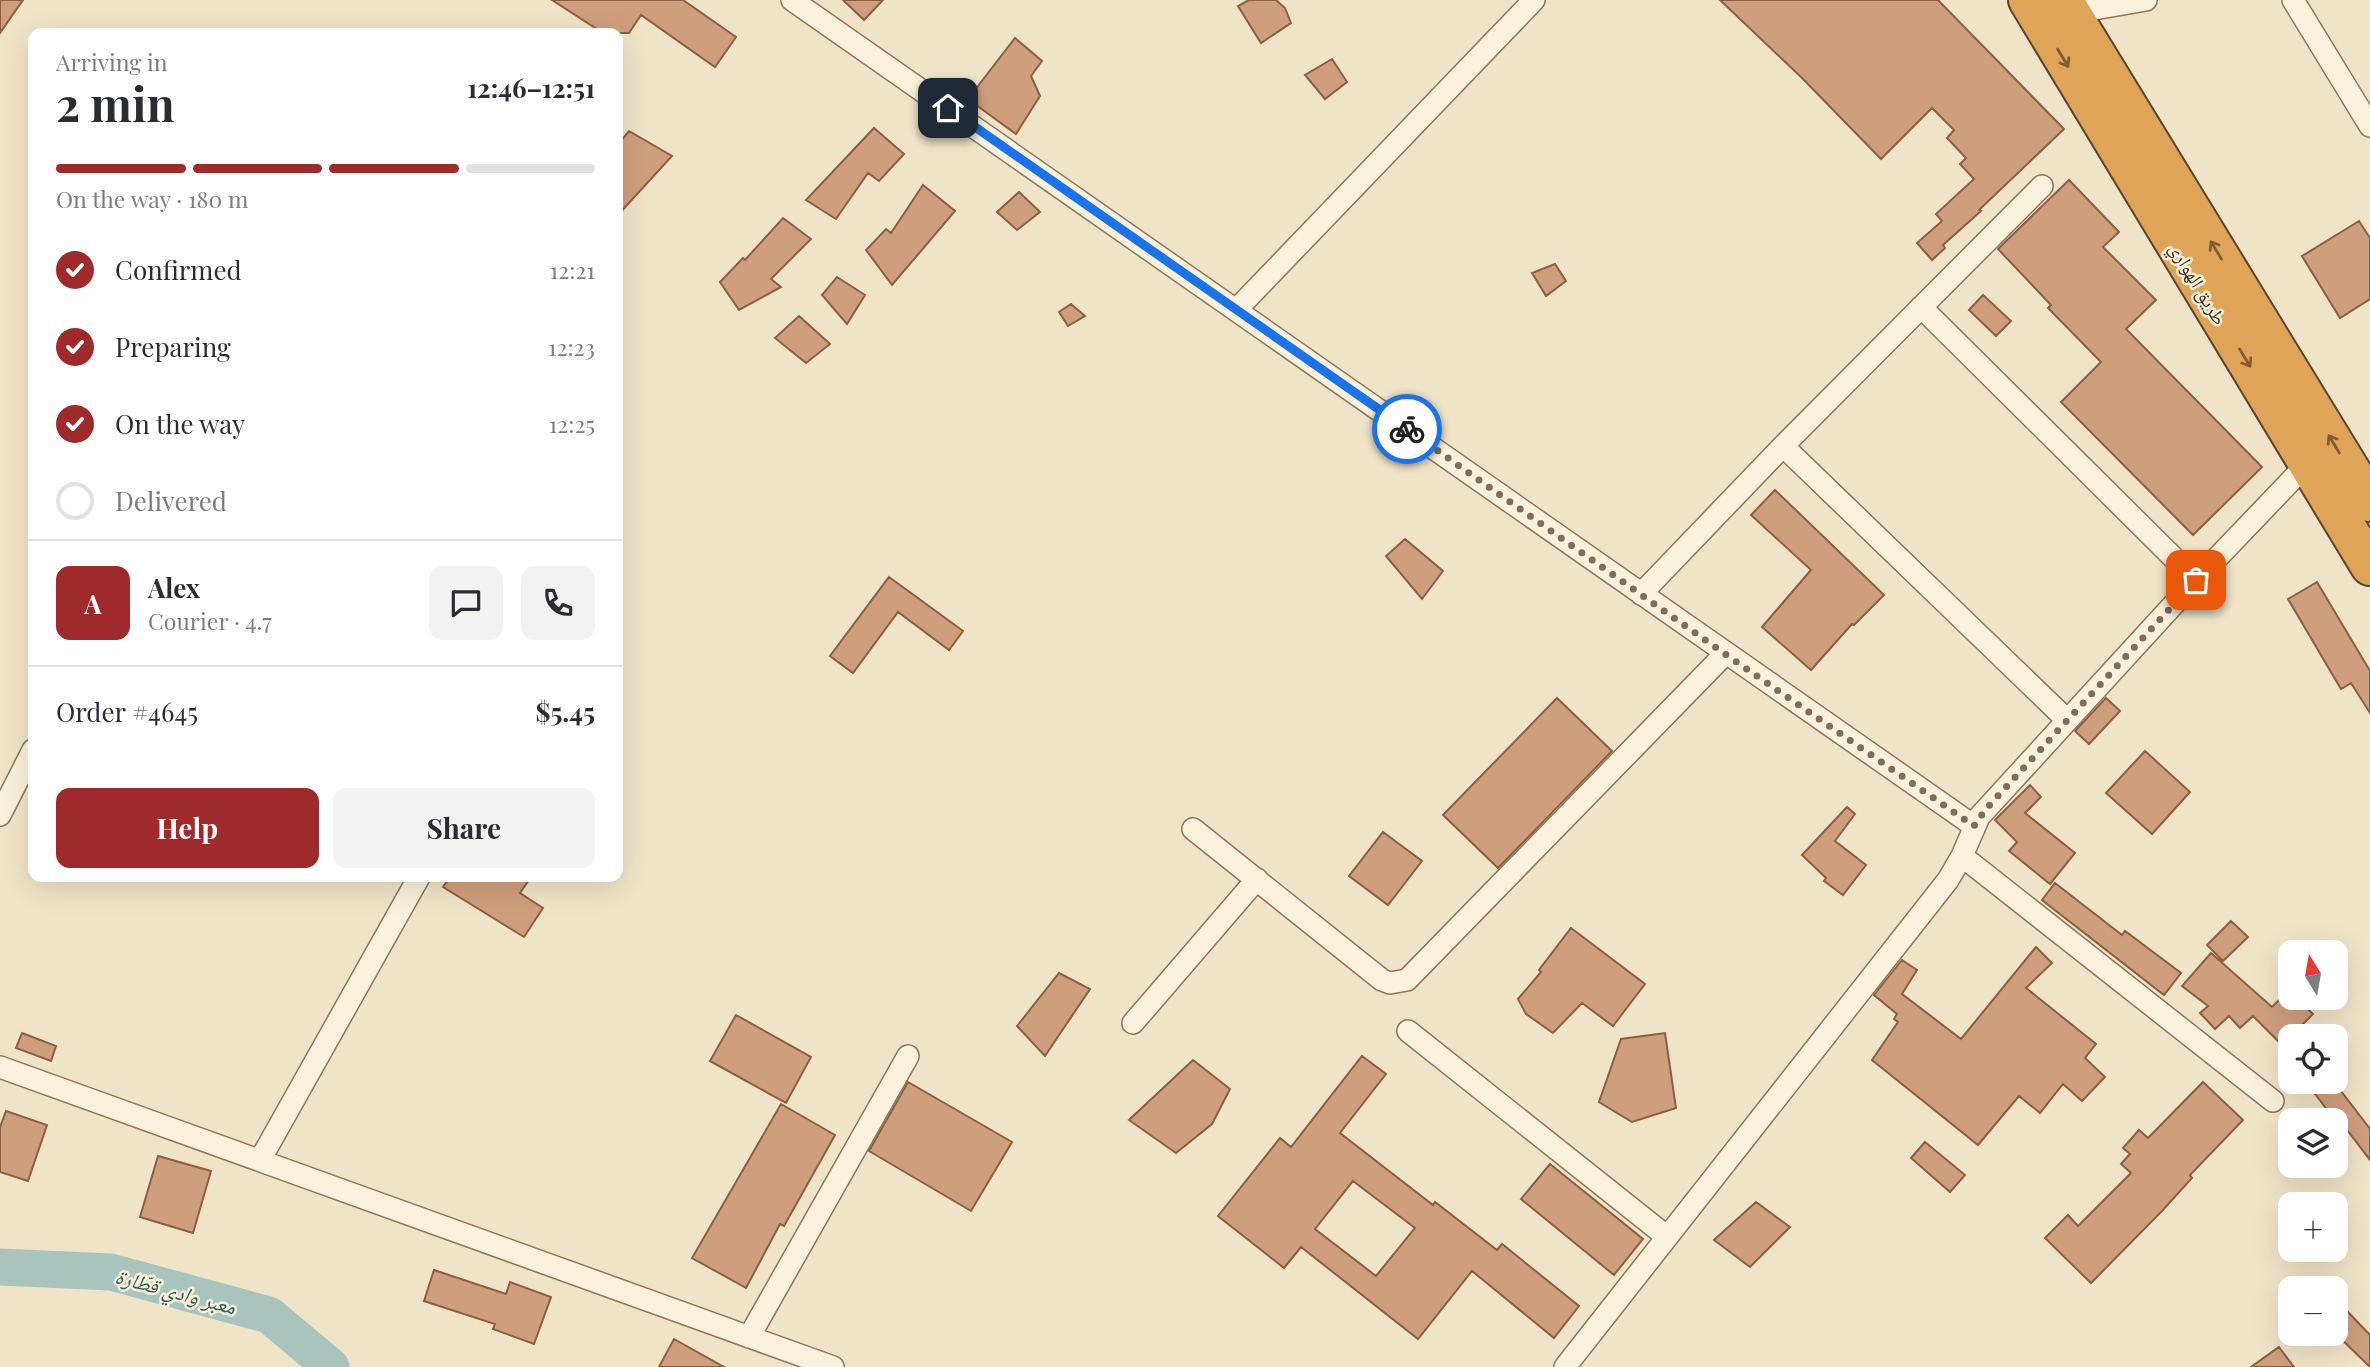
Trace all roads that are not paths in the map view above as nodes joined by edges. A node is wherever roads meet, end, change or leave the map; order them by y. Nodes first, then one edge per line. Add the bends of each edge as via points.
1 (792, 0) edge
2 (1534, 0) edge
3 (2028, 0) edge
4 (2146, 0) edge
5 (2292, 0) edge
6 (2067, 7) edge
7 (2370, 126) edge
8 (2042, 186) dead end
9 (1922, 307) junction
10 (1237, 309) junction
11 (1783, 446) junction
12 (2308, 463) junction
13 (2370, 502) edge
14 (2370, 565) edge
15 (2196, 580) junction
16 (1641, 594) junction
17 (1725, 654) junction
18 (2067, 720) junction
19 (28, 760) edge
20 (0, 815) edge
21 (1974, 826) junction
22 (1193, 829) dead end
23 (1962, 856) junction
24 (1257, 880) junction
25 (416, 882) edge
26 (1133, 1023) dead end
27 (1408, 1031) dead end
28 (908, 1056) dead end
29 (0, 1067) edge
30 (2273, 1101) dead end
31 (260, 1160) junction
32 (1667, 1236) junction
33 (749, 1337) junction
34 (833, 1367) edge
35 (1565, 1367) edge

1 - 10 street
2 - 10 street
3 -> 12 highway, طريق الهواري
4 - 6 street
5 - 7 street
13 -> 6 highway, طريق الهواري
8 - 9 street
9 - 11 street
9 - 15 street
10 - 16 street
11 - 16 street
11 - 18 street
12 - 14 highway, طريق الهواري
12 - 15 street
15 - 18 street
16 - 17 street
17 - 21 street
17 - 24 street via 1407,980 1382,980
18 - 21 street
19 - 20 street
21 - 23 street
22 - 24 street
23 - 30 street
23 - 32 street via 1948,880
24 - 26 street
25 - 31 street
27 - 32 street
28 - 33 street
29 - 31 street
31 - 33 street
32 - 35 street
33 - 34 street

